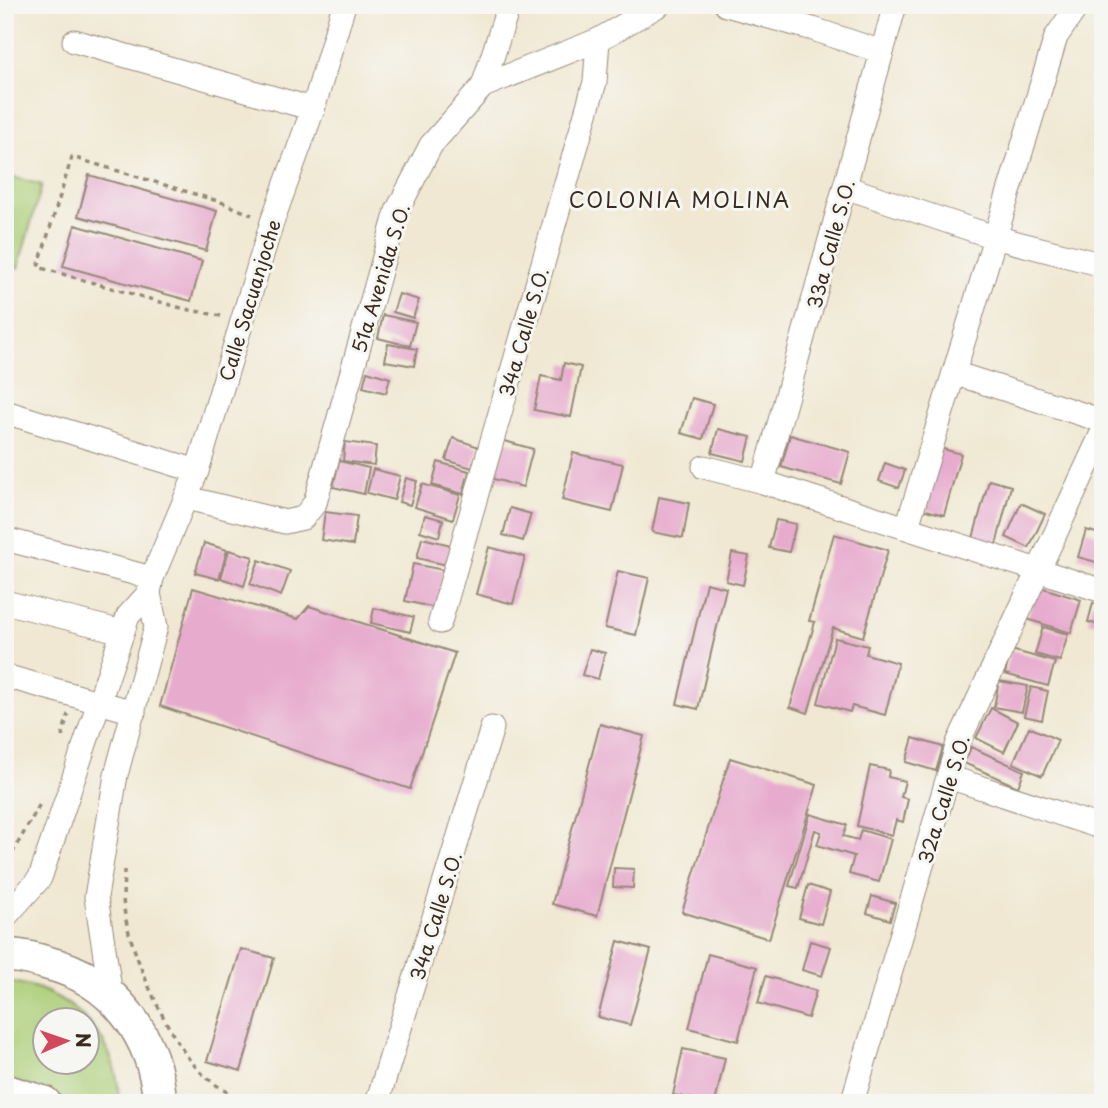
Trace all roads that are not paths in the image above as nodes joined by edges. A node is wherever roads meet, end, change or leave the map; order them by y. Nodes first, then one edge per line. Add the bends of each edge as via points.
1 (344, 5) edge
2 (509, 5) edge
3 (659, 5) edge
4 (726, 5) edge
5 (895, 5) edge
6 (1078, 5) edge
7 (598, 40) junction
8 (74, 41) dead end
9 (882, 52) junction
10 (484, 86) junction
11 (313, 109) junction
12 (845, 187) junction
13 (994, 237) junction
14 (1103, 265) edge
15 (954, 373) junction
16 (5, 412) edge
17 (1103, 421) edge
18 (1103, 431) edge
19 (704, 467) dead end
20 (197, 471) junction
21 (764, 482) junction
22 (187, 498) junction
23 (907, 527) junction
24 (5, 539) edge
25 (1038, 571) junction
26 (150, 585) junction
27 (1103, 591) edge
28 (5, 602) edge
29 (440, 622) dead end
30 (122, 632) junction
31 (5, 676) edge
32 (99, 701) junction
33 (134, 712) junction
34 (492, 728) dead end
35 (949, 777) junction
36 (1103, 828) edge
37 (5, 916) edge
38 (5, 956) edge
39 (111, 995) junction
40 (159, 1090) edge
41 (5, 1091) edge
42 (44, 1103) edge
43 (180, 1103) edge
44 (377, 1103) edge
45 (852, 1103) edge

1 - 11 street, Calle Sacuanjoche
2 - 10 street
3 - 7 street, 51a Avenida S.O.
4 - 9 street
5 - 9 street, 33a Calle S.O.
6 - 13 street via 1056,37
7 - 10 street, 51a Avenida S.O.
7 - 29 street, 34a Calle S.O. via 595,82
8 - 11 street
9 - 12 street, 33a Calle S.O.
10 - 22 street, 51a Avenida S.O. via 431,145 397,211 315,503 303,518 285,522
11 - 20 street, Calle Sacuanjoche via 272,222
12 - 13 street
12 - 21 street, 33a Calle S.O.
13 - 14 street
13 - 15 street
15 - 17 street
15 - 23 street
16 - 20 street
18 - 25 street, 32a Calle S.O.
19 - 21 street
20 - 22 street, Calle Sacuanjoche
21 - 23 street
22 - 26 street, Calle Sacuanjoche
23 - 25 street
24 - 26 street
25 - 27 street
25 - 35 street, 32a Calle S.O. via 958,743
26 - 30 street, Calle Sacuanjoche
26 - 33 street via 156,627
28 - 30 street
30 - 32 street, Calle Sacuanjoche
31 - 32 street
32 - 33 street
32 - 37 street, Calle Sacuanjoche via 40,878
33 - 39 street via 116,775 96,897
34 - 44 street, 34a Calle S.O.
35 - 36 street
35 - 45 street, 32a Calle S.O.
38 - 39 highway via 67,967
39 - 40 highway via 141,1032
40 - 43 highway
41 - 42 highway

